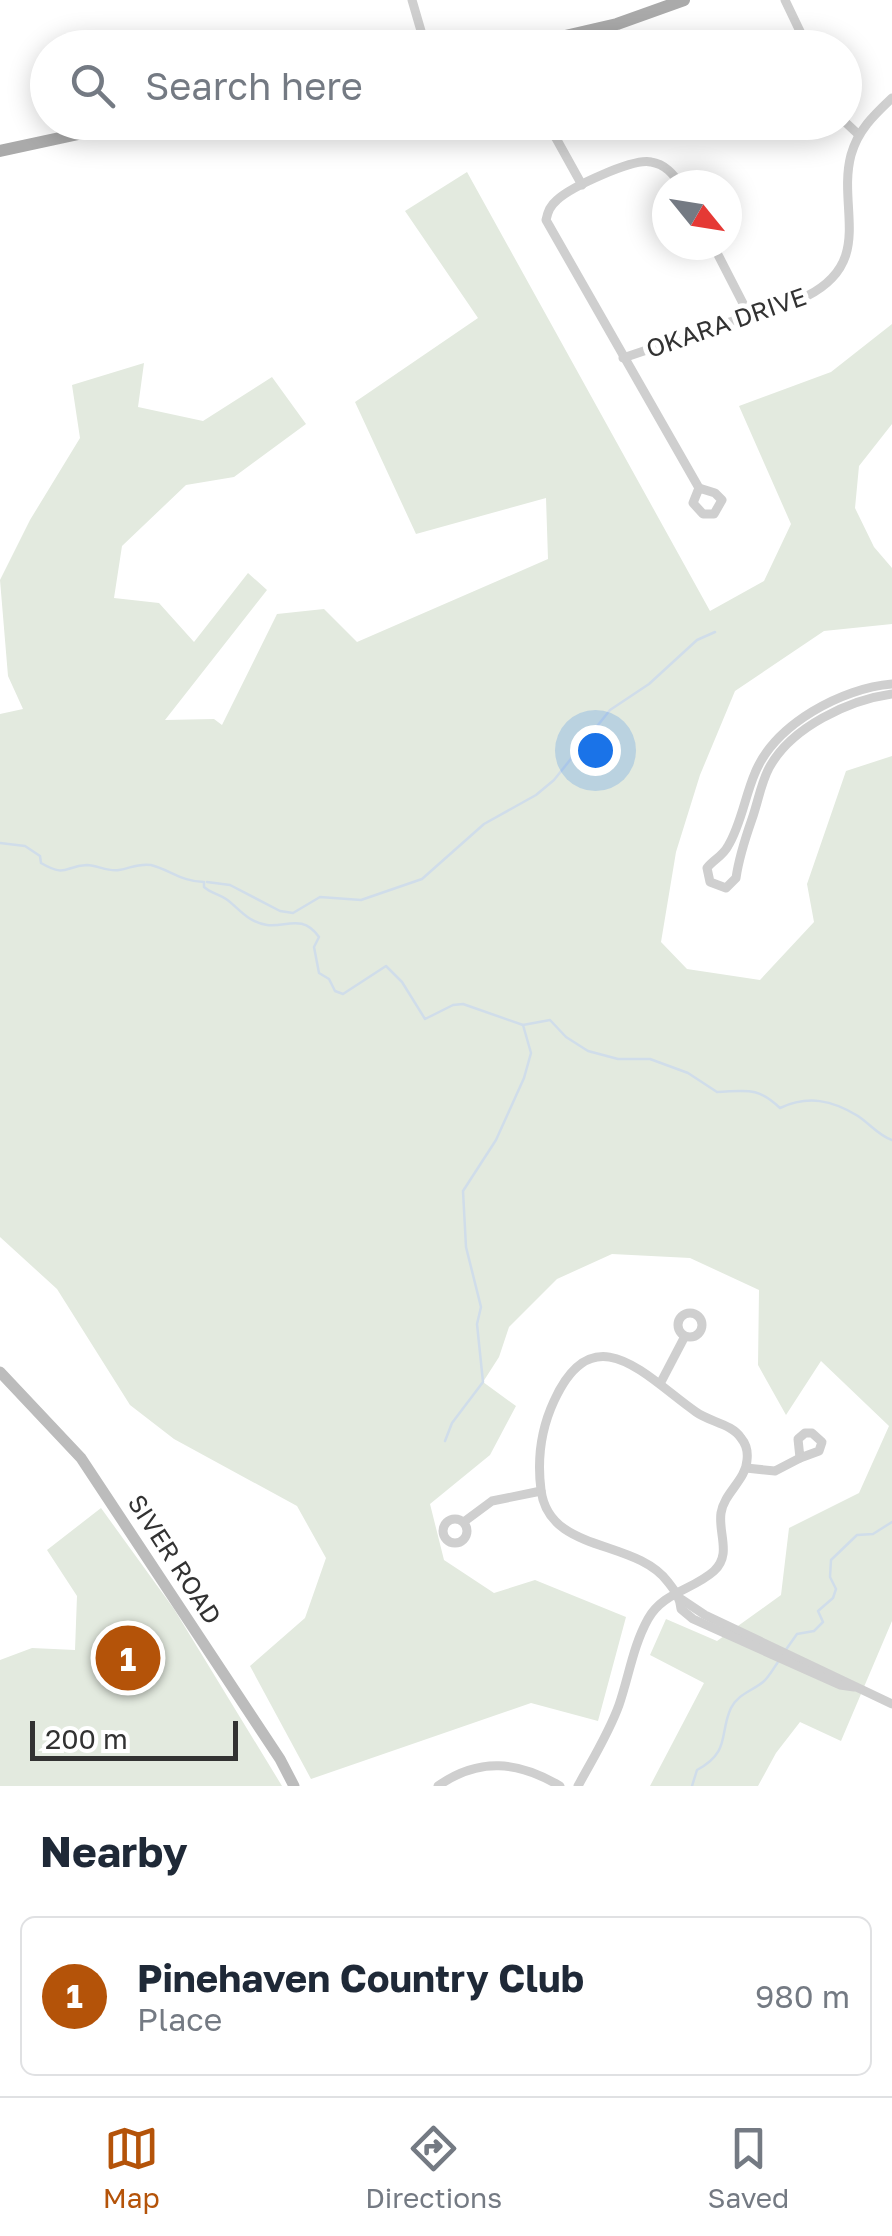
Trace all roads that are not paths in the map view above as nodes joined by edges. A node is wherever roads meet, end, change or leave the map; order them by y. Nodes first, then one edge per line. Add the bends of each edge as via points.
1 (412, 0) edge
2 (684, 0) edge
3 (785, 0) edge
4 (421, 30) edge
5 (590, 30) edge
6 (799, 30) edge
7 (892, 98) edge
8 (862, 130) edge
9 (51, 140) edge
10 (557, 140) edge
11 (857, 140) edge
12 (0, 151) edge
13 (669, 170) edge
14 (582, 185) junction
15 (720, 260) edge
16 (750, 317) junction
17 (623, 358) junction
18 (699, 488) dead end
19 (892, 684) edge
20 (892, 694) edge
21 (813, 719) junction
22 (751, 784) junction
23 (762, 786) junction
24 (684, 1338) dead end
25 (0, 1372) edge
26 (661, 1382) junction
27 (800, 1458) dead end
28 (746, 1468) junction
29 (541, 1491) junction
30 (465, 1521) dead end
31 (678, 1596) junction
32 (892, 1704) edge
33 (294, 1786) edge
34 (438, 1786) edge
35 (560, 1786) edge
36 (578, 1786) edge

1 - 4 street
2 - 5 main road
3 - 6 street
7 - 8 street
9 - 12 main road
10 - 14 street
11 - 16 street, OKARA DRIVE via 850,163 848,245 840,266 818,290
13 - 14 street via 645,161
14 - 17 street, OKARA DRIVE via 548,209 546,220
15 - 16 street
16 - 17 street, OKARA DRIVE
17 - 18 street
19 - 21 street via 846,693
20 - 21 street
21 - 22 street via 769,746
21 - 23 street via 782,750
22 - 23 street
22 - 23 street via 728,846 707,868 719,887 736,878
24 - 26 street
25 - 33 street, SIVER ROAD via 81,1458
26 - 28 street via 700,1415 739,1435
26 - 29 street via 606,1357 576,1365 544,1422
27 - 28 street via 775,1471
28 - 31 street via 724,1504 720,1564
29 - 30 street via 492,1500
29 - 31 street via 571,1534 648,1562
31 - 32 street
31 - 36 street via 662,1601 650,1616 615,1715
34 - 35 street via 464,1771 499,1764

